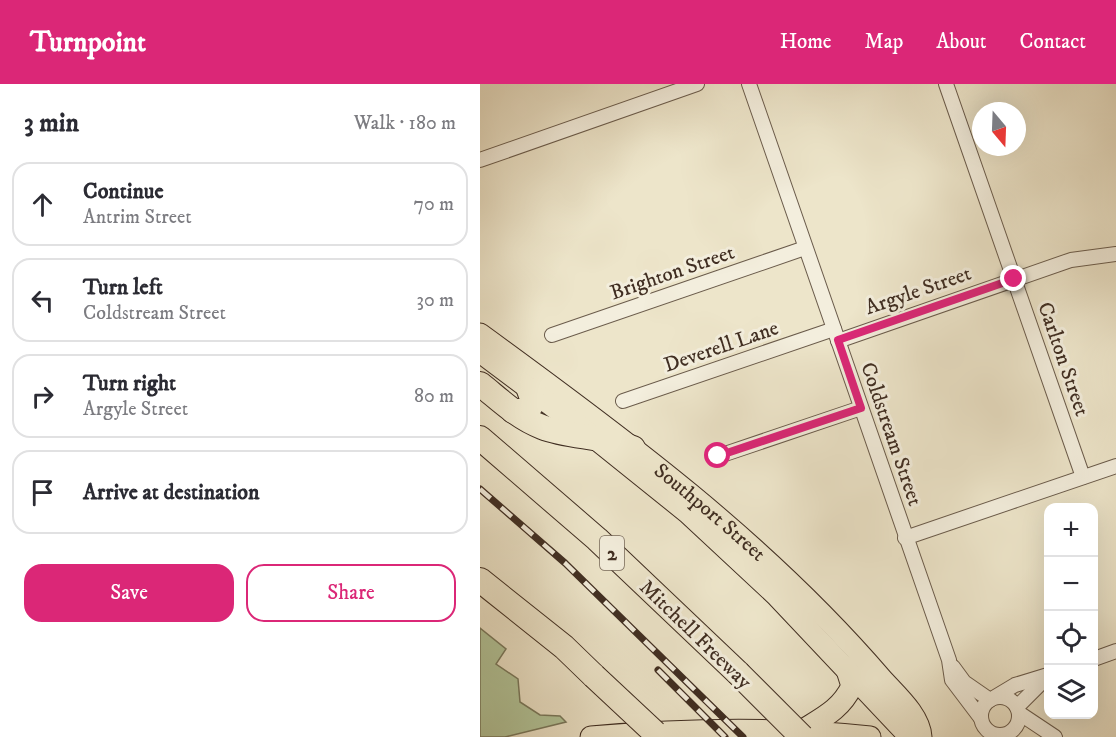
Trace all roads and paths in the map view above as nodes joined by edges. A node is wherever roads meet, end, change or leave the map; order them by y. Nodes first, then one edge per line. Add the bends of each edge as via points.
1 (697, 84) edge
2 (749, 84) edge
3 (946, 84) edge
4 (480, 160) edge
5 (805, 248) junction
6 (1116, 254) edge
7 (1014, 279) junction
8 (480, 334) edge
9 (552, 335) dead end
10 (836, 335) junction
11 (480, 352) edge
12 (480, 384) edge
13 (529, 390) junction
14 (623, 401) dead end
15 (861, 408) junction
16 (513, 411) junction
17 (591, 435) junction
18 (480, 438) edge
19 (633, 447) junction
20 (718, 456) dead end
21 (1116, 466) edge
22 (1083, 477) junction
23 (905, 538) junction
24 (480, 580) edge
25 (1116, 651) edge
26 (1098, 658) edge
27 (949, 660) junction
28 (846, 667) junction
29 (1044, 676) edge
30 (1044, 680) edge
31 (992, 698) junction
32 (1018, 710) junction
33 (980, 717) junction
34 (916, 731) edge
35 (802, 734) edge
36 (657, 736) edge
37 (1011, 736) edge
38 (591, 737) edge
39 (870, 737) edge
40 (930, 737) edge
41 (1054, 737) edge

1 - 4 street
2 - 5 street, Coldstream Street
3 - 7 street, Carlton Street
5 - 9 street, Brighton Street
5 - 10 street, Coldstream Street
6 - 7 street, Argyle Street via 1071,260
7 - 10 street, Argyle Street
7 - 22 street, Carlton Street
8 - 19 main road, Southport Street
10 - 14 street, Deverell Lane
10 - 15 street, Coldstream Street
11 - 13 main road, Southport Street
12 - 16 highway
13 - 16 highway via 531,407
13 - 17 main road, Southport Street
15 - 20 street
15 - 23 street, Coldstream Street
16 - 17 highway via 540,427
17 - 19 highway
17 - 28 main road, Southport Street via 688,513
18 - 35 highway, Mitchell Freeway / 2, bridge via 597,539
19 - 34 main road, Southport Street via 682,485 790,583 862,656
21 - 22 street
22 - 23 street
23 - 27 street, Coldstream Street
24 - 36 highway, bridge via 564,647
25 - 26 street
27 - 31 street, Coldstream Street via 964,682
27 - 33 street, Coldstream Street via 952,680
28 - 34 main road, Southport Street via 892,721
28 - 35 main road via 852,686 846,697 832,713
29 - 31 street
30 - 32 street
31 - 32 street via 1008,698
31 - 33 street via 984,704
32 - 37 street
32 - 41 street
33 - 37 street via 991,734
34 - 40 main road, Southport Street
35 - 38 main road via 687,729
35 - 39 main road

